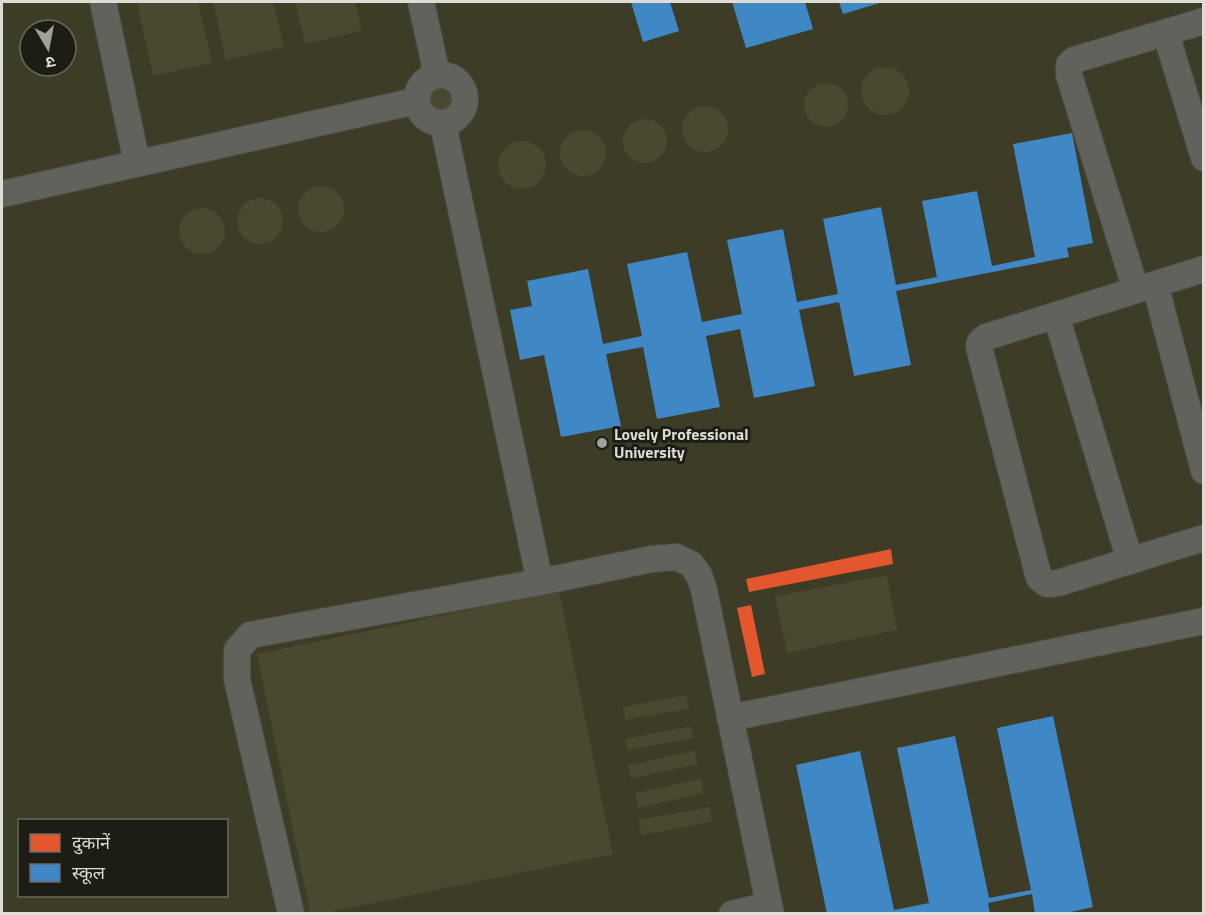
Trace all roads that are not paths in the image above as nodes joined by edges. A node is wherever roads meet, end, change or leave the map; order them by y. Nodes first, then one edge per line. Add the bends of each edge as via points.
1 (103, 2) edge
2 (421, 2) edge
3 (1203, 21) edge
4 (1166, 34) junction
5 (435, 76) junction
6 (416, 101) junction
7 (443, 124) junction
8 (1203, 158) edge
9 (137, 163) junction
10 (2, 194) edge
11 (1203, 269) edge
12 (1146, 287) junction
13 (1056, 315) junction
14 (1203, 471) edge
15 (1203, 538) edge
16 (1130, 561) junction
17 (540, 582) junction
18 (1203, 621) edge
19 (730, 718) junction
20 (770, 909) edge
21 (291, 914) edge
22 (732, 914) edge

1 - 9 street
2 - 5 street
3 - 4 street
4 - 8 street
4 - 12 street via 1074,60 1069,65
5 - 6 street via 422,85
5 - 7 street via 458,82 465,96 462,111
6 - 7 street via 428,120
6 - 9 street
7 - 17 street
9 - 10 street
11 - 12 street
12 - 13 street
12 - 14 street
13 - 16 street
13 - 16 street via 986,337 979,347 1037,573 1053,585
15 - 16 street
17 - 19 street via 652,559 676,557 691,564 704,590
17 - 21 street via 250,634 237,650 237,679
18 - 19 street
19 - 20 street
20 - 22 street

